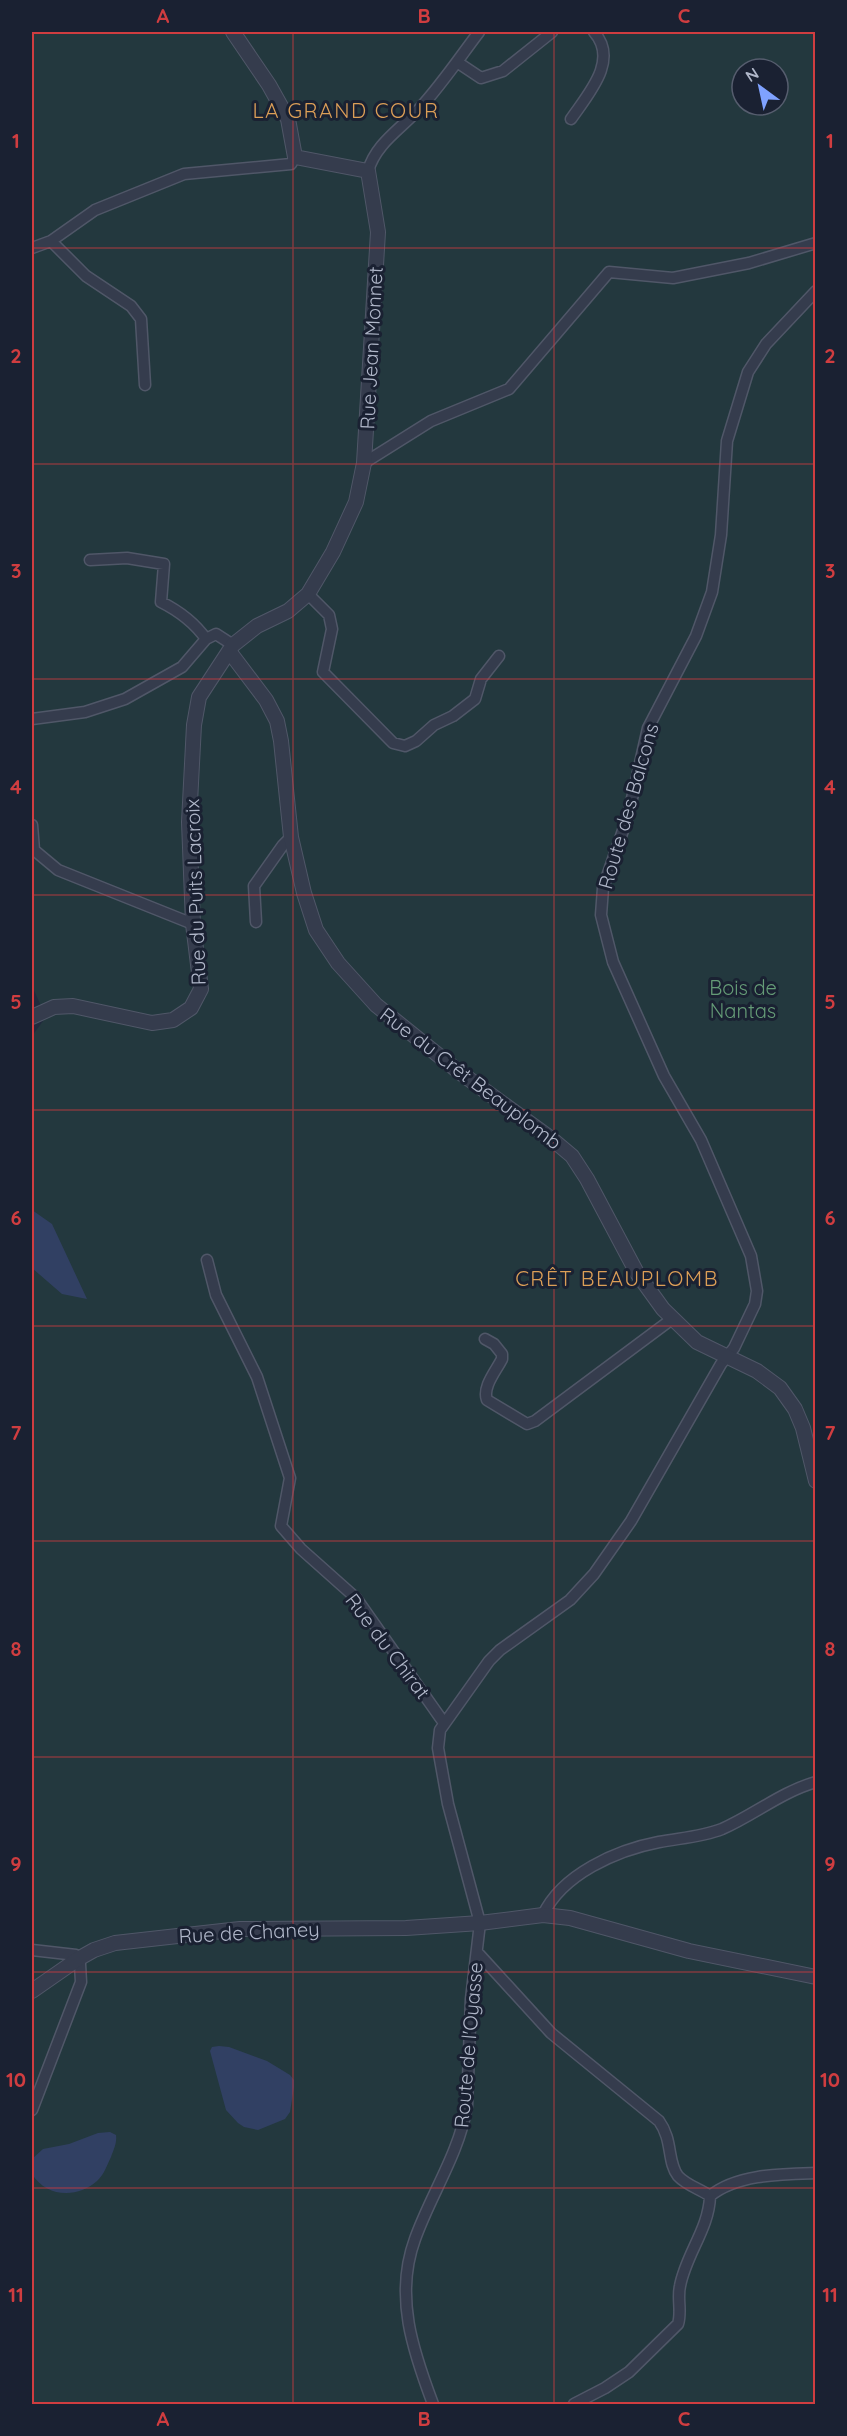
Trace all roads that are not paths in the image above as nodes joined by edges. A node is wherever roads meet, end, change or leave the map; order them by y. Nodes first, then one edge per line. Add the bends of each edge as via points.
1 (233, 32) edge
2 (479, 32) edge
3 (552, 32) edge
4 (594, 32) edge
5 (457, 62) junction
6 (572, 119) dead end
7 (295, 157) junction
8 (368, 171) junction
9 (51, 241) junction
10 (816, 243) edge
11 (32, 248) edge
12 (816, 291) edge
13 (145, 385) dead end
14 (364, 462) junction
15 (90, 560) dead end
16 (308, 594) junction
17 (206, 639) junction
18 (231, 648) junction
19 (499, 656) dead end
20 (32, 719) edge
21 (32, 825) edge
22 (291, 837) junction
23 (256, 922) dead end
24 (193, 924) junction
25 (32, 1017) edge
26 (207, 1260) dead end
27 (672, 1319) junction
28 (485, 1339) dead end
29 (726, 1358) junction
30 (816, 1481) edge
31 (444, 1723) junction
32 (816, 1782) edge
33 (543, 1915) junction
34 (480, 1923) junction
35 (32, 1950) edge
36 (477, 1952) junction
37 (78, 1959) junction
38 (816, 1977) edge
39 (32, 1991) edge
40 (32, 2110) edge
41 (816, 2173) edge
42 (710, 2196) junction
43 (433, 2404) edge
44 (574, 2404) edge

1 - 7 street via 288,119
2 - 5 street
3 - 5 street via 503,70 481,78
4 - 6 street via 603,42 605,60
5 - 8 street via 419,109 381,144
7 - 8 street
7 - 9 street via 291,164 184,174 95,210
8 - 14 street, Rue Jean Monnet via 378,232
9 - 11 street
9 - 13 street via 86,276 130,306 141,319
10 - 14 street via 749,263 673,278 609,272 509,389 431,421
12 - 29 street, Route des Balcons via 766,344 748,372 727,441 721,535 712,592 696,636 648,728 636,789 601,903 616,970 664,1076 701,1140 751,1256 757,1298
14 - 16 street, Rue Jean Monnet via 356,502
15 - 17 street via 127,558 164,564 161,602 198,627
16 - 18 street, Rue Jean Monnet via 288,611 257,626
16 - 19 street via 329,615 332,629 323,672 393,743 405,746 416,741 475,699 481,679
17 - 18 street via 216,634
17 - 20 street via 182,667 124,699 85,712
18 - 22 street, Rue du Crêt Beauplomb via 277,721
18 - 24 street, Rue du Puits Lacroix via 199,696 194,725 189,822
21 - 24 street via 34,849 58,870
22 - 23 street via 254,886
22 - 27 street, Rue du Crêt Beauplomb via 316,930 338,963 375,1005 572,1156 637,1273
24 - 25 street, Rue du Puits Lacroix via 201,990 191,1008 173,1020 152,1023 73,1006 54,1006
26 - 31 street, Rue du Chirat via 216,1295 257,1377 290,1478 281,1526 356,1598
27 - 28 street via 527,1424 485,1396 502,1359 494,1344
27 - 29 street, Rue du Crêt Beauplomb via 697,1342
29 - 30 street, Rue du Crêt Beauplomb via 770,1379 780,1388 803,1428
29 - 31 street, Route des Balcons via 631,1521 594,1575 570,1600 489,1661
31 - 34 street via 438,1748 447,1804
32 - 33 street via 791,1791 720,1830 644,1845 607,1860 567,1883
33 - 34 street, Rue de Chaney
33 - 38 street, Rue de Chaney via 570,1918 689,1951
34 - 36 street, Route de l'Oyasse
34 - 37 street, Rue de Chaney via 406,1928 240,1929 115,1943
35 - 37 street via 76,1955
36 - 42 street via 551,2033 653,2115 668,2136 675,2171
36 - 43 street, Route de l'Oyasse via 464,2122 415,2239 406,2272 410,2333
37 - 39 street, Rue de Chaney
37 - 40 street via 81,1982
41 - 42 street via 747,2180 725,2186
42 - 44 street via 706,2223 679,2287 678,2324 629,2372

